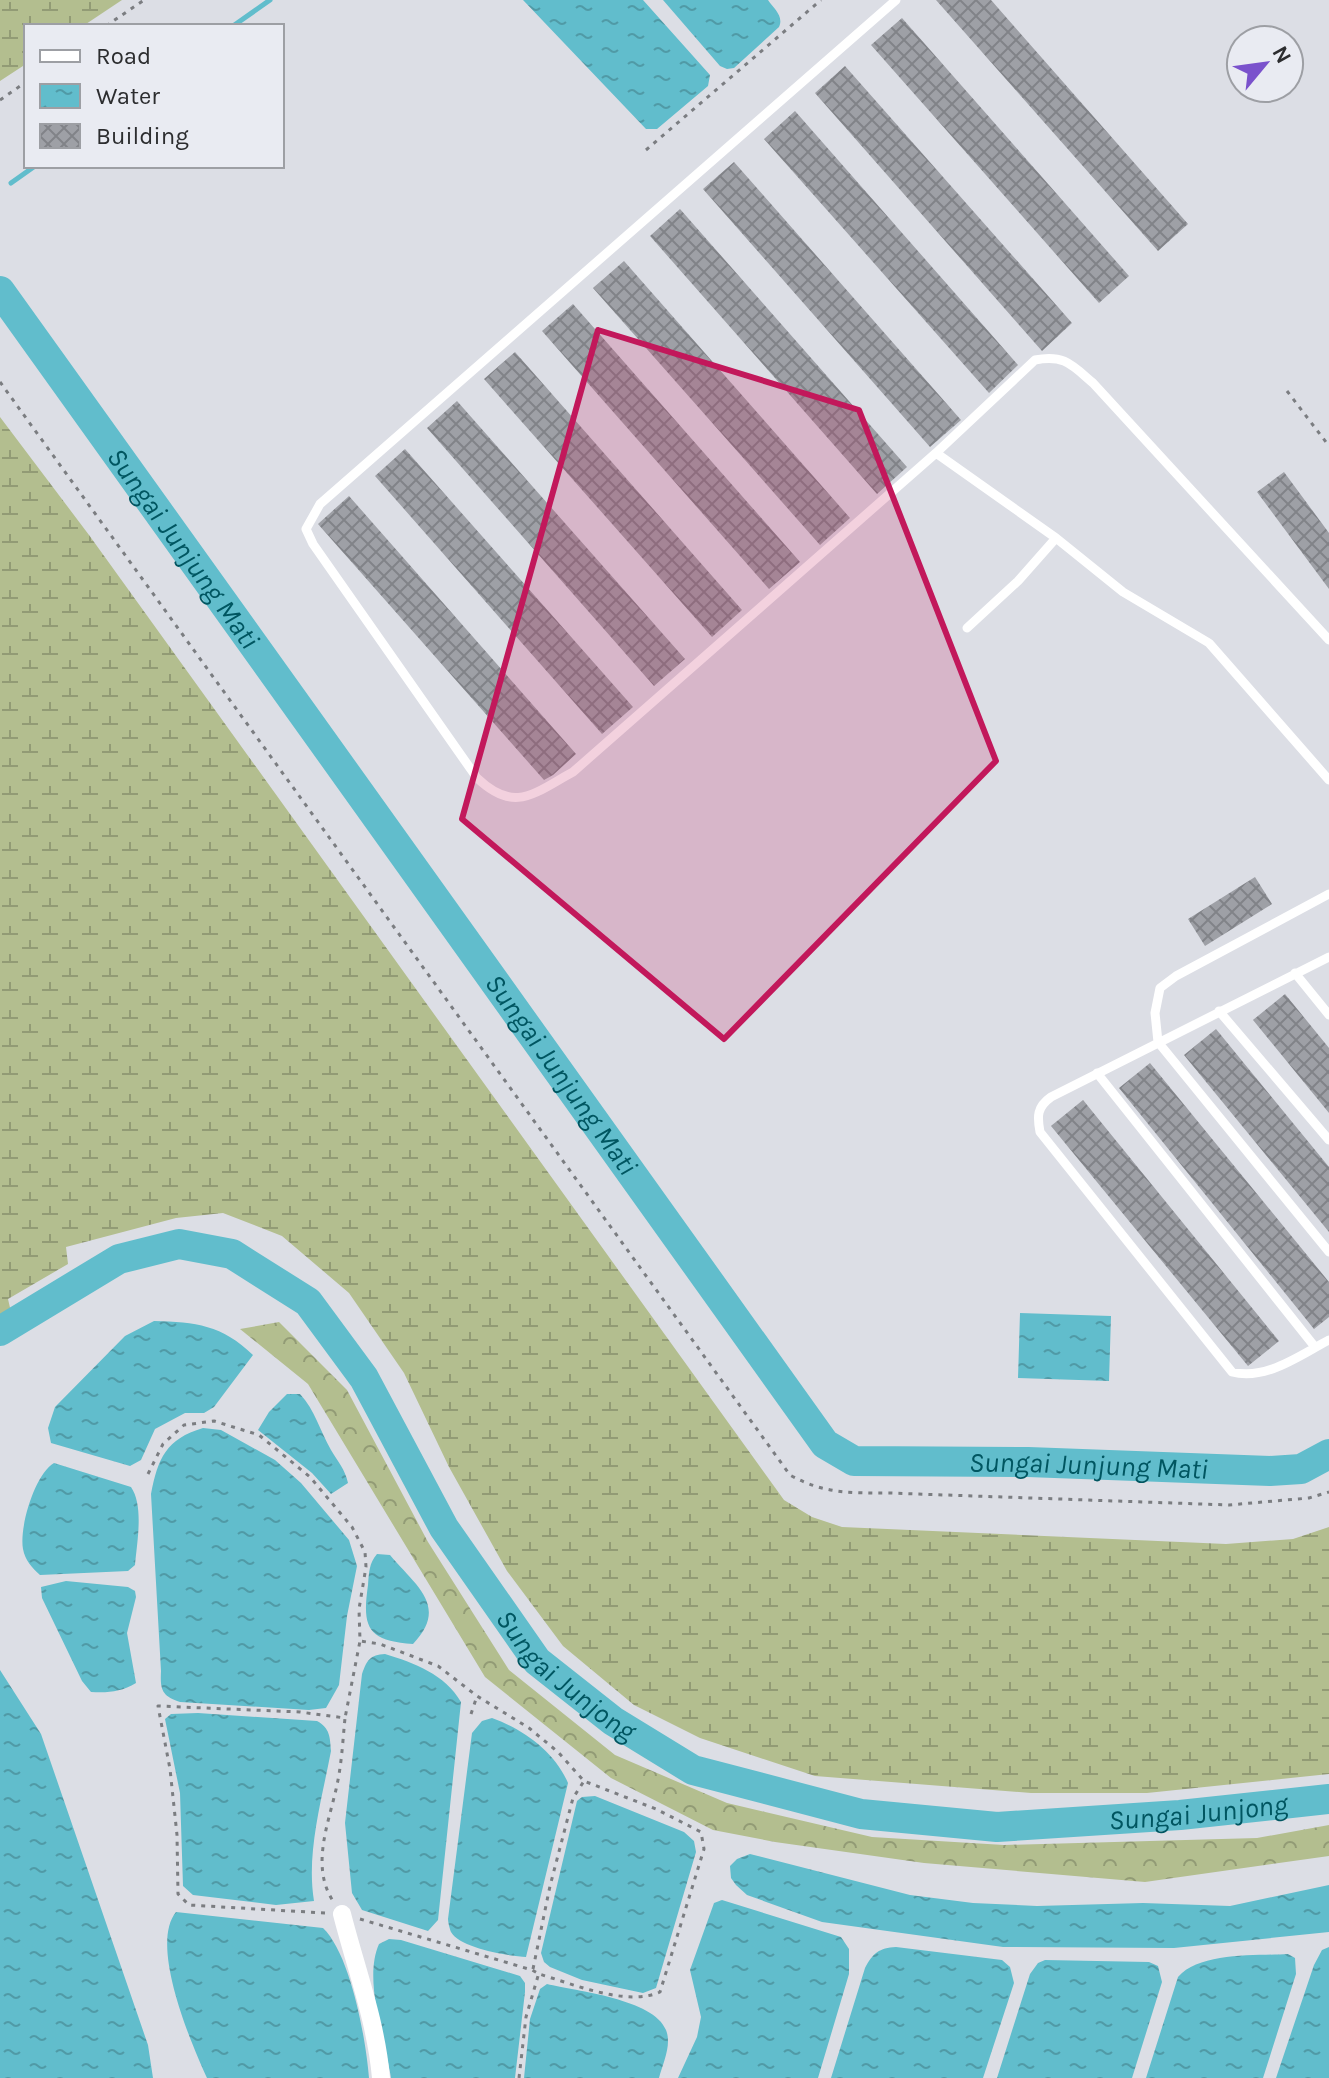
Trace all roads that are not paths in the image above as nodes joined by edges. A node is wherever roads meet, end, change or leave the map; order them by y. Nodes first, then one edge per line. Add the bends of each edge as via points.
1 (896, 0) edge
2 (936, 453) junction
3 (1056, 538) junction
4 (967, 628) dead end
5 (1329, 640) edge
6 (1329, 780) edge
7 (1329, 894) edge
8 (1329, 957) edge
9 (1295, 973) junction
10 (1219, 1011) junction
11 (1329, 1015) edge
12 (1158, 1042) junction
13 (1097, 1073) junction
14 (1329, 1140) edge
15 (1329, 1252) edge
16 (1329, 1340) edge
17 (1315, 1347) junction
18 (342, 1914) road end
19 (381, 2078) edge

1 - 2 lane via 320,504 306,529 477,778 508,799 527,796 573,772
2 - 3 lane
2 - 5 lane via 1035,360 1052,356 1069,362
3 - 4 lane
3 - 6 lane via 1123,592 1209,643
7 - 12 lane via 1160,988 1155,1013
8 - 9 lane
9 - 10 lane
9 - 11 lane
10 - 12 lane
10 - 14 lane
12 - 13 lane
12 - 15 lane
13 - 17 lane
13 - 17 lane via 1040,1105 1040,1132 1232,1372 1260,1374
16 - 17 lane
18 - 19 street via 371,2011

